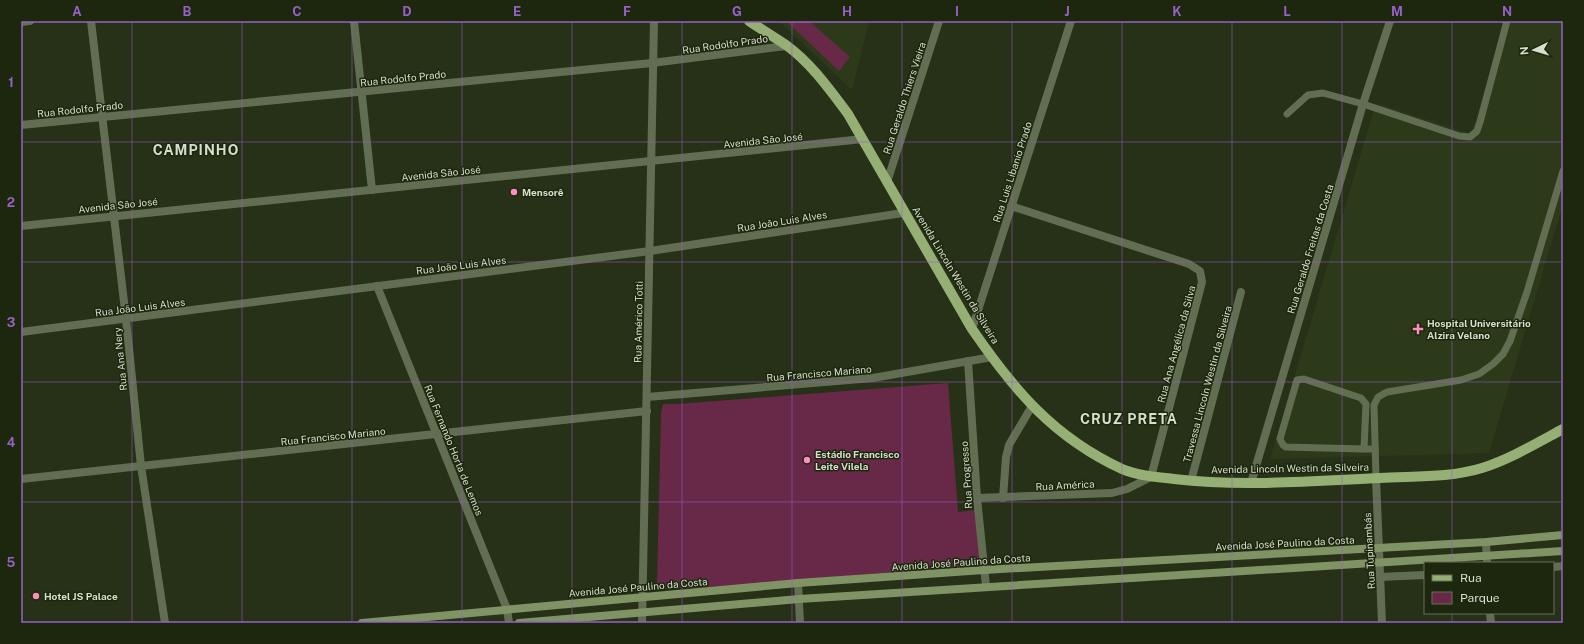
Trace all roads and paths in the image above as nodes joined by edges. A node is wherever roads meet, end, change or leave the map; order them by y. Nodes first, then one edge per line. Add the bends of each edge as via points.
1 (30, 21) edge
2 (90, 21) edge
3 (354, 21) edge
4 (654, 21) edge
5 (749, 21) edge
6 (939, 21) edge
7 (1071, 21) edge
8 (1390, 21) edge
9 (1507, 21) edge
10 (21, 22) edge
11 (786, 46) junction
12 (652, 63) junction
13 (361, 92) junction
14 (1363, 104) junction
15 (1287, 114) dead end
16 (101, 116) junction
17 (21, 125) edge
18 (863, 139) junction
19 (650, 162) junction
20 (1563, 171) edge
21 (887, 182) junction
22 (372, 190) junction
23 (1011, 206) junction
24 (903, 213) junction
25 (112, 216) junction
26 (21, 226) edge
27 (650, 251) junction
28 (377, 286) junction
29 (1241, 292) dead end
30 (126, 319) junction
31 (972, 329) junction
32 (21, 332) edge
33 (992, 357) junction
34 (968, 362) junction
35 (647, 397) junction
36 (1032, 406) junction
37 (647, 410) junction
38 (1563, 429) edge
39 (438, 435) junction
40 (1364, 449) junction
41 (1375, 449) junction
42 (141, 466) junction
43 (1151, 477) junction
44 (1376, 478) junction
45 (21, 479) edge
46 (1191, 481) junction
47 (1251, 483) junction
48 (977, 498) junction
49 (1003, 498) junction
50 (1563, 535) edge
51 (1486, 542) junction
52 (1378, 547) junction
53 (1563, 552) edge
54 (1487, 560) edge
55 (1424, 562) edge
56 (1433, 562) edge
57 (1379, 564) junction
58 (984, 570) junction
59 (1424, 575) edge
60 (1380, 577) junction
61 (798, 583) junction
62 (986, 586) junction
63 (642, 596) junction
64 (799, 599) junction
65 (506, 609) junction
66 (641, 612) junction
67 (165, 623) edge
68 (362, 623) edge
69 (509, 623) edge
70 (519, 623) edge
71 (642, 623) edge
72 (800, 623) edge
73 (1382, 623) edge

1 - 10 street
2 - 16 street, Rua Ana Nery
3 - 13 street
4 - 12 street, Rua Américo Totti
5 - 11 main road, Avenida Lincoln Westin da Silveira
6 - 21 street, Rua Geraldo Thiers Vieira
7 - 23 street, Rua Luis Libanio Prado
8 - 14 street, Rua Geraldo Freitas da Costa
9 - 14 lane via 1480,122 1474,134 1459,136
11 - 12 street, Rua Rodolfo Prado
11 - 18 main road, Avenida Lincoln Westin da Silveira via 804,61 831,91
12 - 13 street, Rua Rodolfo Prado
12 - 19 street, Rua Américo Totti
13 - 16 street, Rua Rodolfo Prado
13 - 22 street
14 - 15 lane via 1315,92 1304,98
14 - 47 street, Rua Geraldo Freitas da Costa
16 - 17 street, Rua Rodolfo Prado
16 - 25 street, Rua Ana Nery
18 - 19 street, Avenida São José
18 - 21 main road, Avenida Lincoln Westin da Silveira
19 - 22 street, Avenida São José
19 - 27 street, Rua Américo Totti
20 - 41 lane via 1527,292 1503,354 1479,374 1461,380 1387,392 1378,397 1374,405
21 - 24 main road, Avenida Lincoln Westin da Silveira
22 - 25 street, Avenida São José
23 - 31 street, Rua Luis Libanio Prado
23 - 43 street, Rua Ana Angélica da Silva via 1189,264 1200,271 1201,292
24 - 27 street, Rua João Luis Alves
24 - 31 main road, Avenida Lincoln Westin da Silveira
25 - 26 street, Avenida São José
25 - 30 street, Rua Ana Nery
27 - 28 street, Rua João Luis Alves
27 - 35 street, Rua Américo Totti
28 - 30 street, Rua João Luis Alves
28 - 39 street, Rua Fernando Horta de Lemos
29 - 46 street, Travessa Lincoln Westin da Silveira
30 - 32 street, Rua João Luis Alves
30 - 42 street, Rua Ana Nery
31 - 33 main road, Avenida Lincoln Westin da Silveira
33 - 34 street, Rua Francisco Mariano
33 - 36 main road, Avenida Lincoln Westin da Silveira
34 - 35 street, Rua Francisco Mariano via 830,383
34 - 48 street, Rua Progresso
35 - 37 street, Rua Américo Totti
36 - 43 main road, Avenida Lincoln Westin da Silveira via 1057,430 1093,454 1124,470
36 - 49 street via 1009,445
37 - 39 street, Rua Francisco Mariano
37 - 63 street, Rua Américo Totti
38 - 44 main road, Avenida Lincoln Westin da Silveira via 1482,468 1438,475
39 - 42 street, Rua Francisco Mariano
39 - 65 street, Rua Fernando Horta de Lemos
40 - 40 lane via 1283,445 1280,440 1297,380 1304,379 1365,400
40 - 41 lane
41 - 44 lane
42 - 45 street, Rua Francisco Mariano
42 - 67 street, Rua Ana Nery
43 - 46 main road, Avenida Lincoln Westin da Silveira
43 - 49 street, Rua América via 1112,493
44 - 47 main road, Avenida Lincoln Westin da Silveira
44 - 52 street, Rua Tupinambás
46 - 47 main road, Avenida Lincoln Westin da Silveira
48 - 49 street, Rua América
48 - 58 street, Rua Progresso
50 - 51 main road, Avenida José Paulino da Costa
51 - 52 main road, Avenida José Paulino da Costa
51 - 54 street
52 - 57 street, Rua Tupinambás
52 - 58 main road, Avenida José Paulino da Costa
53 - 54 main road
54 - 56 main road
55 - 57 main road
57 - 60 street, Rua Tupinambás
57 - 62 main road
58 - 61 main road, Avenida José Paulino da Costa
58 - 62 street, Rua Progresso
59 - 60 street
60 - 73 street, Rua Tupinambás
61 - 63 main road, Avenida José Paulino da Costa
61 - 64 street
62 - 64 main road
63 - 65 main road, Avenida José Paulino da Costa
63 - 66 street, Rua Américo Totti
64 - 66 main road
64 - 72 street
65 - 68 main road, Avenida José Paulino da Costa
65 - 69 street, Rua Fernando Horta de Lemos
66 - 70 main road
66 - 71 street, Rua Américo Totti

